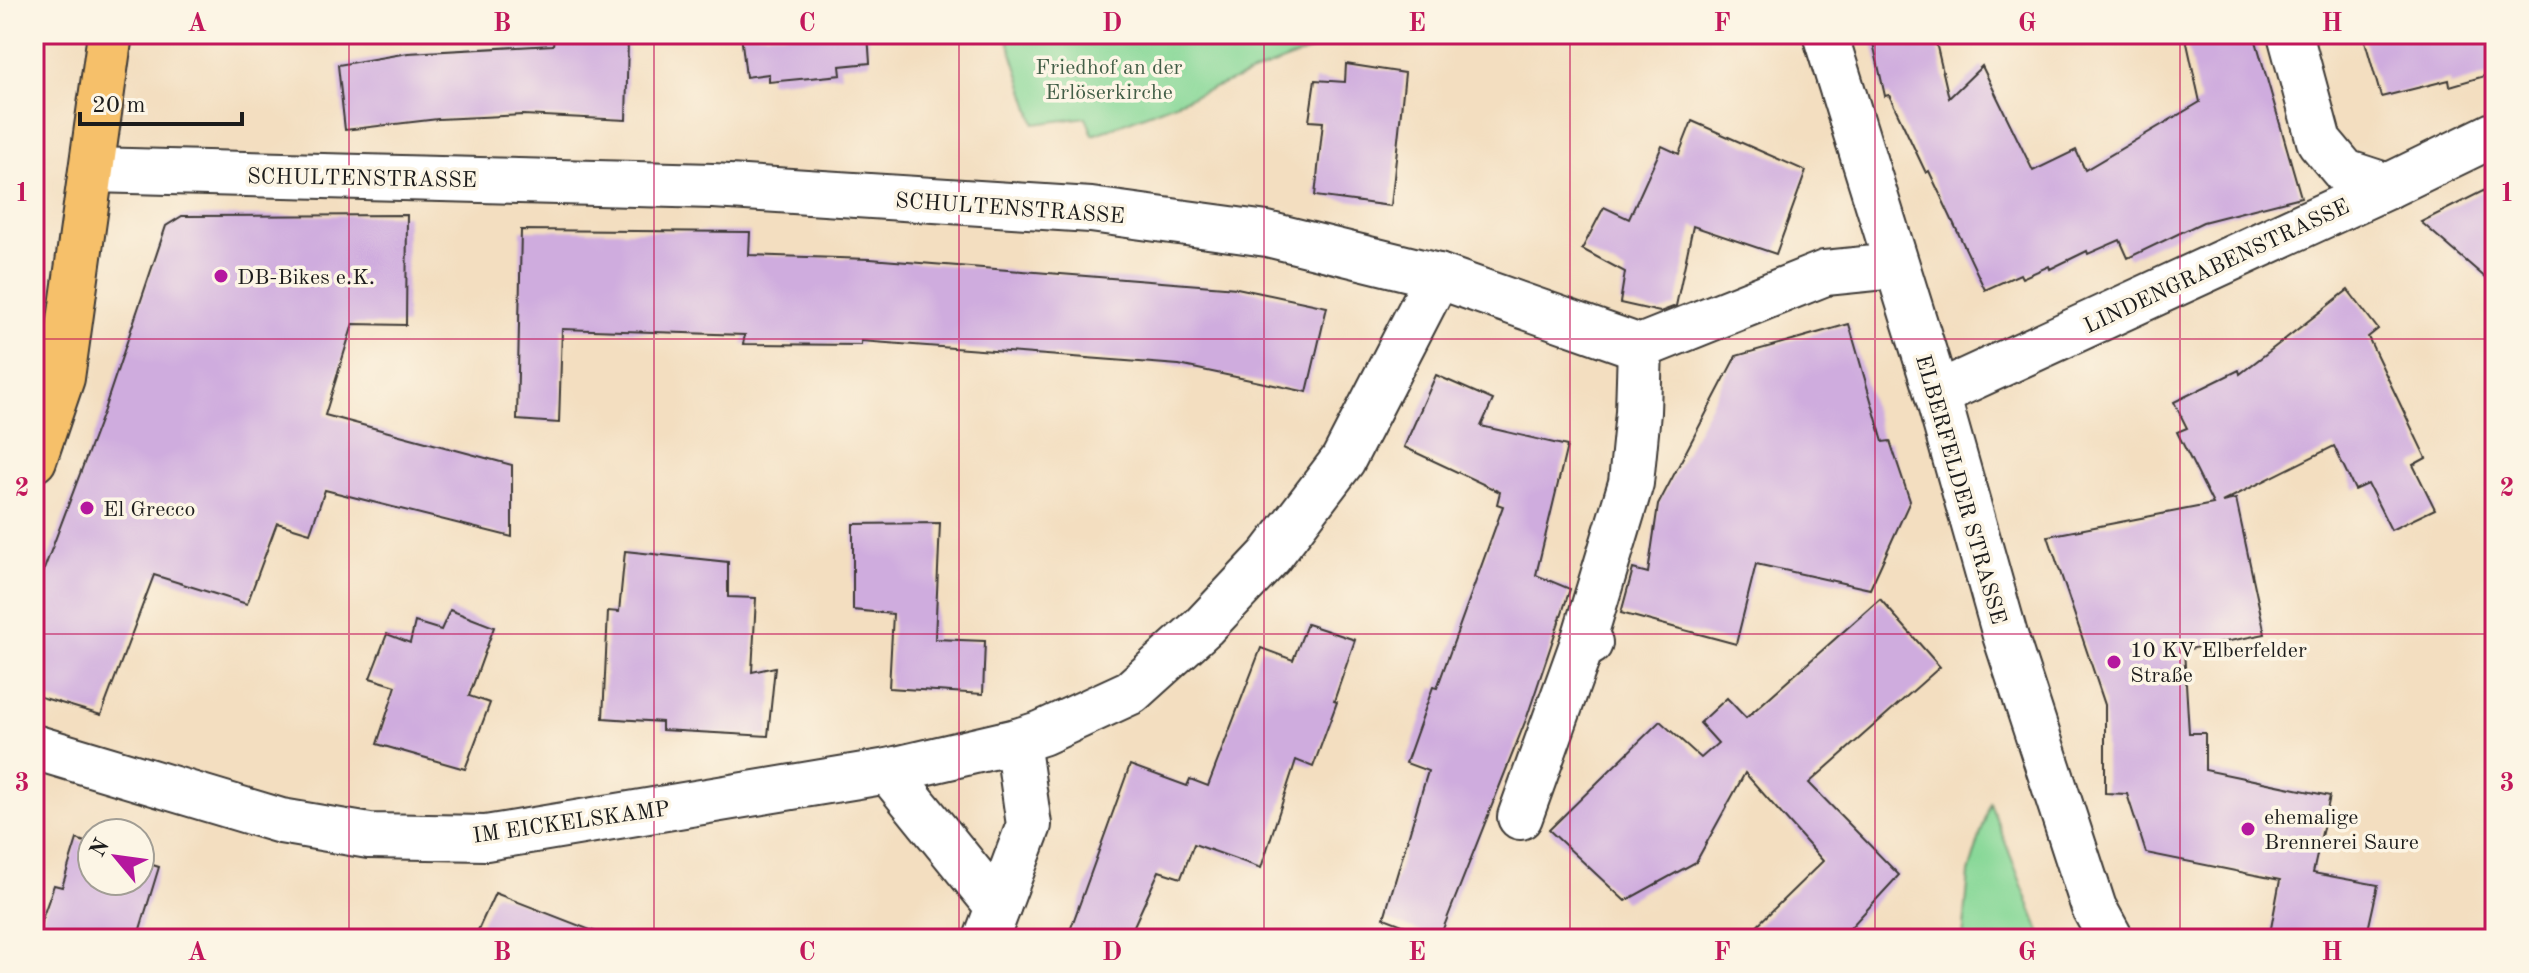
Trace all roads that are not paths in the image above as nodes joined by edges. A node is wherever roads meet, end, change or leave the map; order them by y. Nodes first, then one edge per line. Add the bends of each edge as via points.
1 (110, 34) edge
2 (1825, 34) edge
3 (2290, 34) edge
4 (2495, 134) edge
5 (92, 170) junction
6 (2388, 186) junction
7 (1895, 266) junction
8 (1438, 276) junction
9 (1640, 347) junction
10 (1937, 394) junction
11 (34, 460) edge
12 (1017, 741) junction
13 (34, 747) edge
14 (888, 771) junction
15 (1520, 817) dead end
16 (992, 923) edge
17 (2096, 929) edge

1 - 5 main road
2 - 7 street, ELBERFELDER STRASSE
3 - 6 street via 2319,141 2345,172
4 - 6 street, LINDENGRABENSTRASSE
5 - 8 street, SCHULTENSTRASSE via 713,186 1091,210 1267,234
5 - 11 main road via 62,378
6 - 10 street, LINDENGRABENSTRASSE
7 - 9 street via 1825,273
7 - 10 street, ELBERFELDER STRASSE
8 - 9 street, SCHULTENSTRASSE
8 - 12 street, IM EICKELSKAMP via 1343,460 1270,556 1131,692
9 - 15 street via 1631,483 1587,642
10 - 17 street, ELBERFELDER STRASSE
12 - 14 street, IM EICKELSKAMP
12 - 16 street via 1029,825
13 - 14 street, IM EICKELSKAMP via 281,821 369,836 486,838
14 - 16 street

